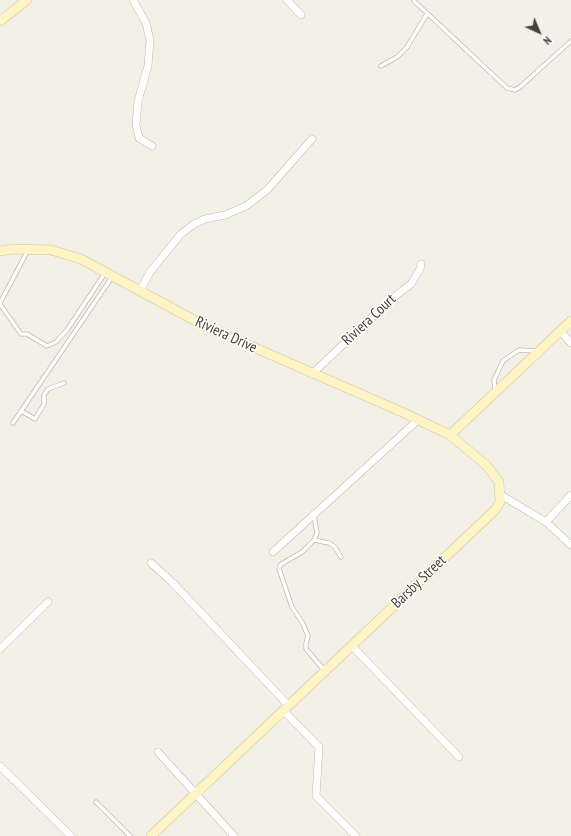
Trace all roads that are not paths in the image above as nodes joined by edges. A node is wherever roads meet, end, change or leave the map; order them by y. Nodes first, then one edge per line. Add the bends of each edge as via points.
1 (28, 0) edge
2 (133, 0) edge
3 (287, 0) edge
4 (414, 1) dead end
5 (427, 14) junction
6 (301, 15) dead end
7 (0, 21) edge
8 (571, 42) edge
9 (381, 66) dead end
10 (312, 139) dead end
11 (152, 146) dead end
12 (28, 249) junction
13 (0, 251) edge
14 (421, 264) dead end
15 (109, 274) junction
16 (140, 291) junction
17 (0, 304) edge
18 (571, 321) edge
19 (560, 332) junction
20 (571, 343) edge
21 (538, 352) junction
22 (312, 374) junction
23 (64, 383) dead end
24 (39, 384) junction
25 (48, 389) junction
26 (496, 392) junction
27 (21, 411) junction
28 (419, 419) junction
29 (13, 423) dead end
30 (450, 435) junction
31 (501, 495) junction
32 (571, 495) edge
33 (314, 515) junction
34 (546, 522) junction
35 (314, 540) junction
36 (571, 545) edge
37 (273, 552) dead end
38 (341, 557) dead end
39 (150, 564) dead end
40 (48, 602) dead end
41 (352, 646) junction
42 (0, 649) edge
43 (325, 671) junction
44 (286, 708) junction
45 (158, 752) dead end
46 (459, 757) dead end
47 (0, 766) edge
48 (195, 794) junction
49 (96, 802) dead end
50 (71, 836) edge
51 (130, 836) edge
52 (151, 836) edge
53 (234, 836) edge
54 (356, 836) edge

1 - 7 street
2 - 11 street via 146,23 150,40 148,66 138,101 136,125 139,138
3 - 6 street
4 - 5 lane
5 - 8 lane via 507,88 515,90
5 - 9 lane via 407,47 397,57
10 - 16 street via 267,190 246,206 225,216 205,219 181,234 150,272
12 - 13 street, Riviera Drive
12 - 15 street, Riviera Drive via 50,250 73,257
12 - 17 lane
14 - 22 street, Riviera Court via 410,284
15 - 16 street, Riviera Drive
15 - 17 lane via 67,330 56,342 47,346 27,334 20,334
15 - 24 lane
16 - 22 street, Riviera Drive via 205,326
18 - 19 street
19 - 20 street
19 - 21 street
21 - 26 street
21 - 26 lane via 519,350 503,361 494,380
22 - 28 street, Riviera Drive
23 - 25 lane
24 - 25 lane
24 - 27 lane
25 - 27 lane via 44,395 44,404 35,419
26 - 30 street
27 - 29 lane
28 - 30 street, Riviera Drive
28 - 33 street
30 - 31 street via 494,473 499,482
31 - 34 street
31 - 41 street, Barsby Street via 496,509
32 - 34 street
33 - 35 lane via 317,533
33 - 37 street
34 - 36 street
35 - 38 lane via 329,542
35 - 43 lane via 302,552 280,565 279,569 292,607 308,636 306,649
39 - 44 street via 173,583
40 - 42 street
41 - 43 street, Barsby Street
41 - 46 street
43 - 44 street, Barsby Street
44 - 48 street, Barsby Street
44 - 54 street via 319,747 316,796
45 - 48 street
47 - 50 street
48 - 52 street, Barsby Street
48 - 53 street
49 - 51 lane

